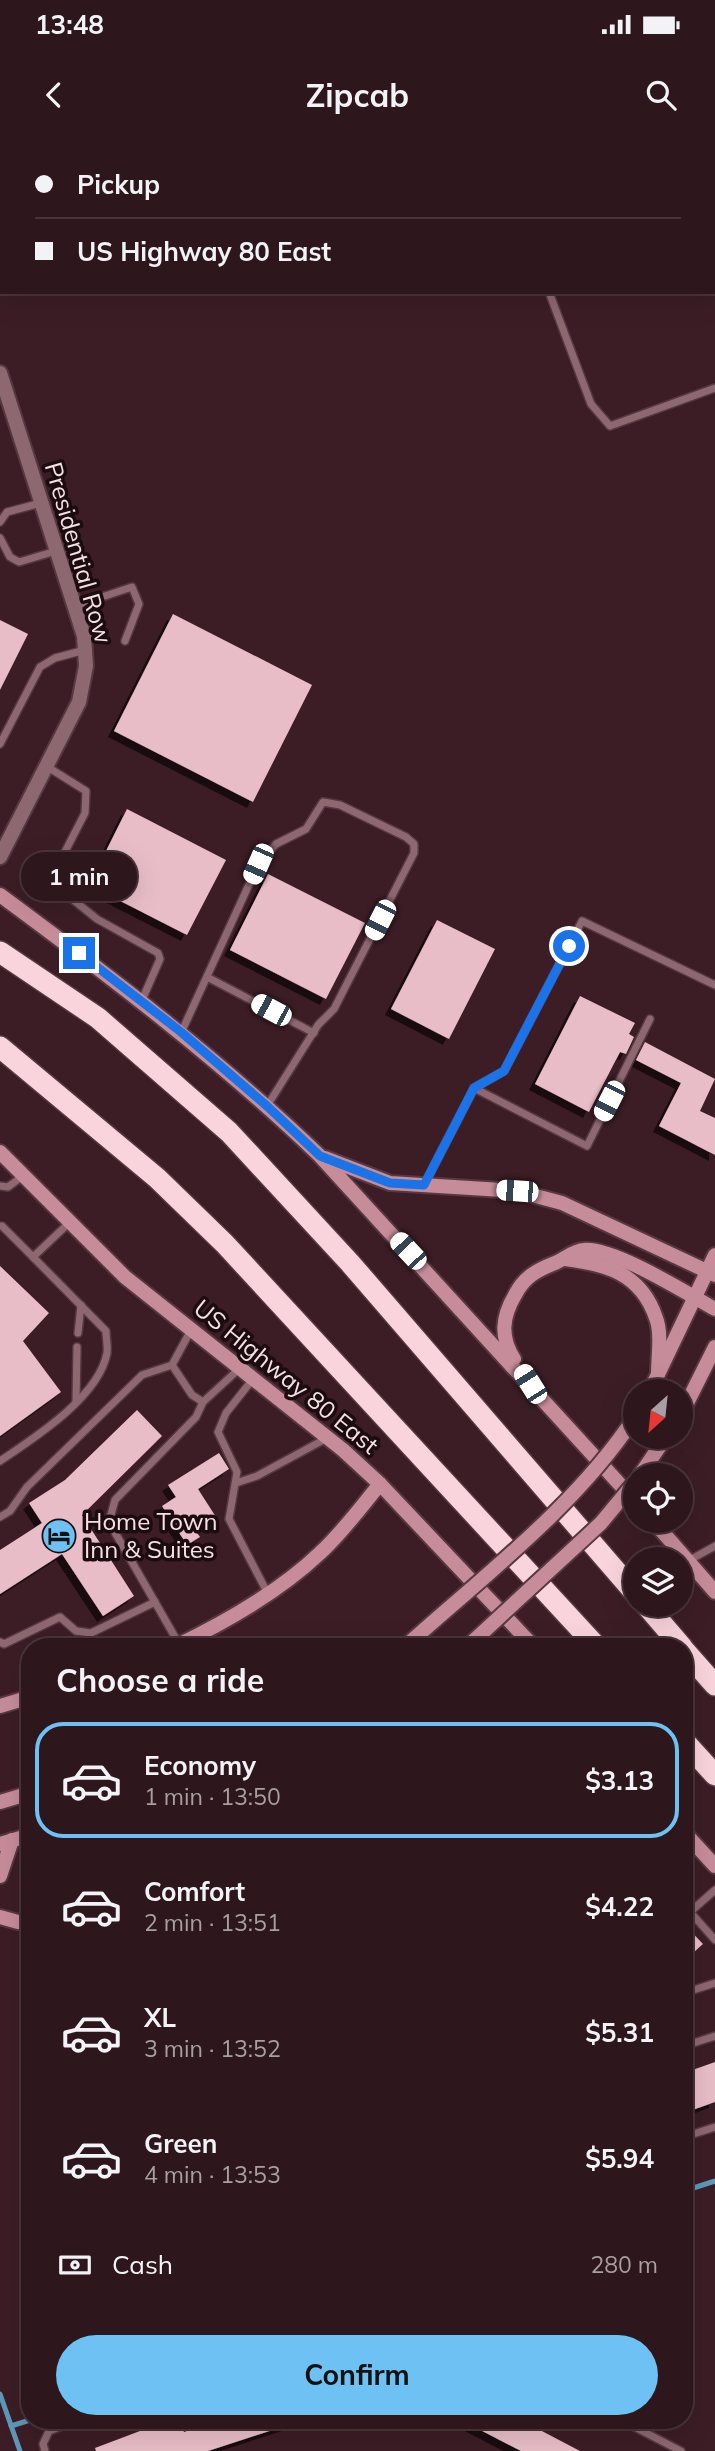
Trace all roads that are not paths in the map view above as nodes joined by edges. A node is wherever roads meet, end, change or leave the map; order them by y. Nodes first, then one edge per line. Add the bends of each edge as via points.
1 (550, 294) edge
2 (0, 373) edge
3 (715, 388) edge
4 (41, 503) junction
5 (1, 520) edge
6 (0, 538) edge
7 (56, 551) junction
8 (74, 606) junction
9 (125, 641) dead end
10 (85, 650) junction
11 (0, 744) edge
12 (46, 766) junction
13 (6, 834) edge
14 (0, 856) edge
15 (0, 895) edge
16 (0, 952) edge
17 (207, 977) junction
18 (715, 985) edge
19 (142, 1000) junction
20 (650, 1019) dead end
21 (181, 1032) junction
22 (314, 1033) junction
23 (0, 1047) edge
24 (474, 1088) junction
25 (267, 1106) junction
26 (0, 1152) edge
27 (320, 1156) junction
28 (24, 1175) junction
29 (0, 1185) edge
30 (424, 1185) junction
31 (70, 1221) junction
32 (2, 1226) dead end
33 (715, 1255) edge
34 (33, 1257) junction
35 (565, 1259) junction
36 (711, 1273) edge
37 (694, 1298) junction
38 (81, 1305) junction
39 (715, 1309) edge
40 (192, 1329) junction
41 (78, 1334) dead end
42 (77, 1347) dead end
43 (715, 1347) edge
44 (172, 1365) junction
45 (240, 1368) junction
46 (658, 1374) junction
47 (253, 1379) junction
48 (656, 1379) edge
49 (530, 1384) junction
50 (693, 1391) edge
51 (203, 1402) junction
52 (76, 1403) junction
53 (623, 1435) edge
54 (327, 1437) junction
55 (0, 1461) edge
56 (236, 1483) junction
57 (380, 1484) junction
58 (623, 1488) edge
59 (623, 1496) edge
60 (0, 1517) edge
61 (664, 1533) edge
62 (715, 1546) edge
63 (676, 1547) edge
64 (693, 1557) edge
65 (693, 1566) edge
66 (623, 1579) edge
67 (267, 1592) junction
68 (715, 1592) edge
69 (155, 1602) junction
70 (656, 1617) edge
71 (173, 1638) edge
72 (192, 1638) edge
73 (415, 1638) edge
74 (477, 1638) edge
75 (525, 1638) edge
76 (589, 1638) edge
77 (674, 1638) edge
78 (0, 1642) edge
79 (693, 1660) edge
80 (715, 1685) edge
81 (21, 1700) edge
82 (0, 1706) edge
83 (693, 1751) edge
84 (715, 1775) edge
85 (21, 1796) edge
86 (0, 1802) edge
87 (6, 1842) edge
88 (693, 1846) edge
89 (715, 1866) edge
90 (0, 1876) edge
91 (715, 1890) edge
92 (693, 1904) edge
93 (693, 1915) edge
94 (0, 1917) edge
95 (21, 1920) edge
96 (715, 1940) edge
97 (715, 1983) edge
98 (693, 1990) edge
99 (715, 2036) edge
100 (693, 2043) edge
101 (715, 2127) edge
102 (693, 2134) edge
103 (54, 2429) edge
104 (638, 2429) edge
105 (45, 2451) edge
106 (681, 2451) edge

1 - 3 lane via 591,404 610,426
2 - 4 street, Presidential Row
4 - 5 lane via 7,512
4 - 7 street, Presidential Row
6 - 7 lane via 10,557 19,562
7 - 8 street, Presidential Row
8 - 9 lane via 132,587 139,604
8 - 10 street, Presidential Row
10 - 11 lane via 40,667
10 - 12 street, Presidential Row via 79,702
12 - 13 street, Presidential Row
12 - 19 lane via 86,790 85,813 54,873 56,886 97,919 158,953 160,959
13 - 14 street, Presidential Row
15 - 19 main road
16 - 66 highway via 98,1018 229,1132 350,1263
17 - 21 lane
17 - 22 lane
17 - 22 lane via 258,864 276,844 306,829 323,802 340,805 406,837 414,844 414,853 334,1009
18 - 24 lane via 582,921 504,1071
19 - 21 main road
20 - 24 lane via 587,1146
21 - 25 main road
22 - 25 lane
23 - 76 highway via 157,1178 225,1244
24 - 30 lane
25 - 27 main road
26 - 28 main road, US Highway 80 East
27 - 30 main road via 390,1183
27 - 49 main road
28 - 29 lane via 8,1187
28 - 31 main road, US Highway 80 East
30 - 36 main road via 517,1191 562,1203
31 - 34 lane
31 - 40 main road, US Highway 80 East via 125,1277
32 - 34 lane
33 - 36 main road
34 - 38 lane
35 - 37 main road via 583,1250 608,1254
35 - 46 main road via 607,1265 637,1284 657,1319
35 - 49 main road via 532,1272 508,1308 503,1328 507,1347
36 - 37 main road
37 - 39 main road
37 - 46 main road
38 - 41 lane
38 - 52 lane via 106,1331 107,1354
40 - 44 lane
40 - 45 main road, US Highway 80 East
42 - 52 lane
43 - 50 main road
44 - 51 lane via 192,1395
44 - 60 lane via 142,1376
45 - 47 main road, US Highway 80 East
45 - 51 lane
46 - 48 main road
47 - 54 main road, US Highway 80 East
47 - 56 lane via 219,1424 219,1438 237,1472
49 - 58 main road
51 - 69 lane via 196,1417 115,1500 109,1522
52 - 55 lane via 59,1421
53 - 73 main road, bridge via 576,1492
54 - 56 lane
54 - 57 main road, US Highway 80 East
56 - 67 lane via 229,1519
57 - 67 main road via 320,1553
57 - 75 main road, US Highway 80 East
59 - 74 main road, bridge via 601,1523
61 - 63 main road
62 - 64 lane
65 - 68 main road
67 - 72 main road
69 - 71 lane
69 - 78 lane via 91,1633 76,1631 60,1617
70 - 77 highway
79 - 80 highway
81 - 82 main road
83 - 84 highway
85 - 86 main road
87 - 90 main road
88 - 89 main road
91 - 92 lane
93 - 96 lane
94 - 95 main road
97 - 98 lane
99 - 100 lane
101 - 102 lane
103 - 105 lane via 43,2444
104 - 106 lane

